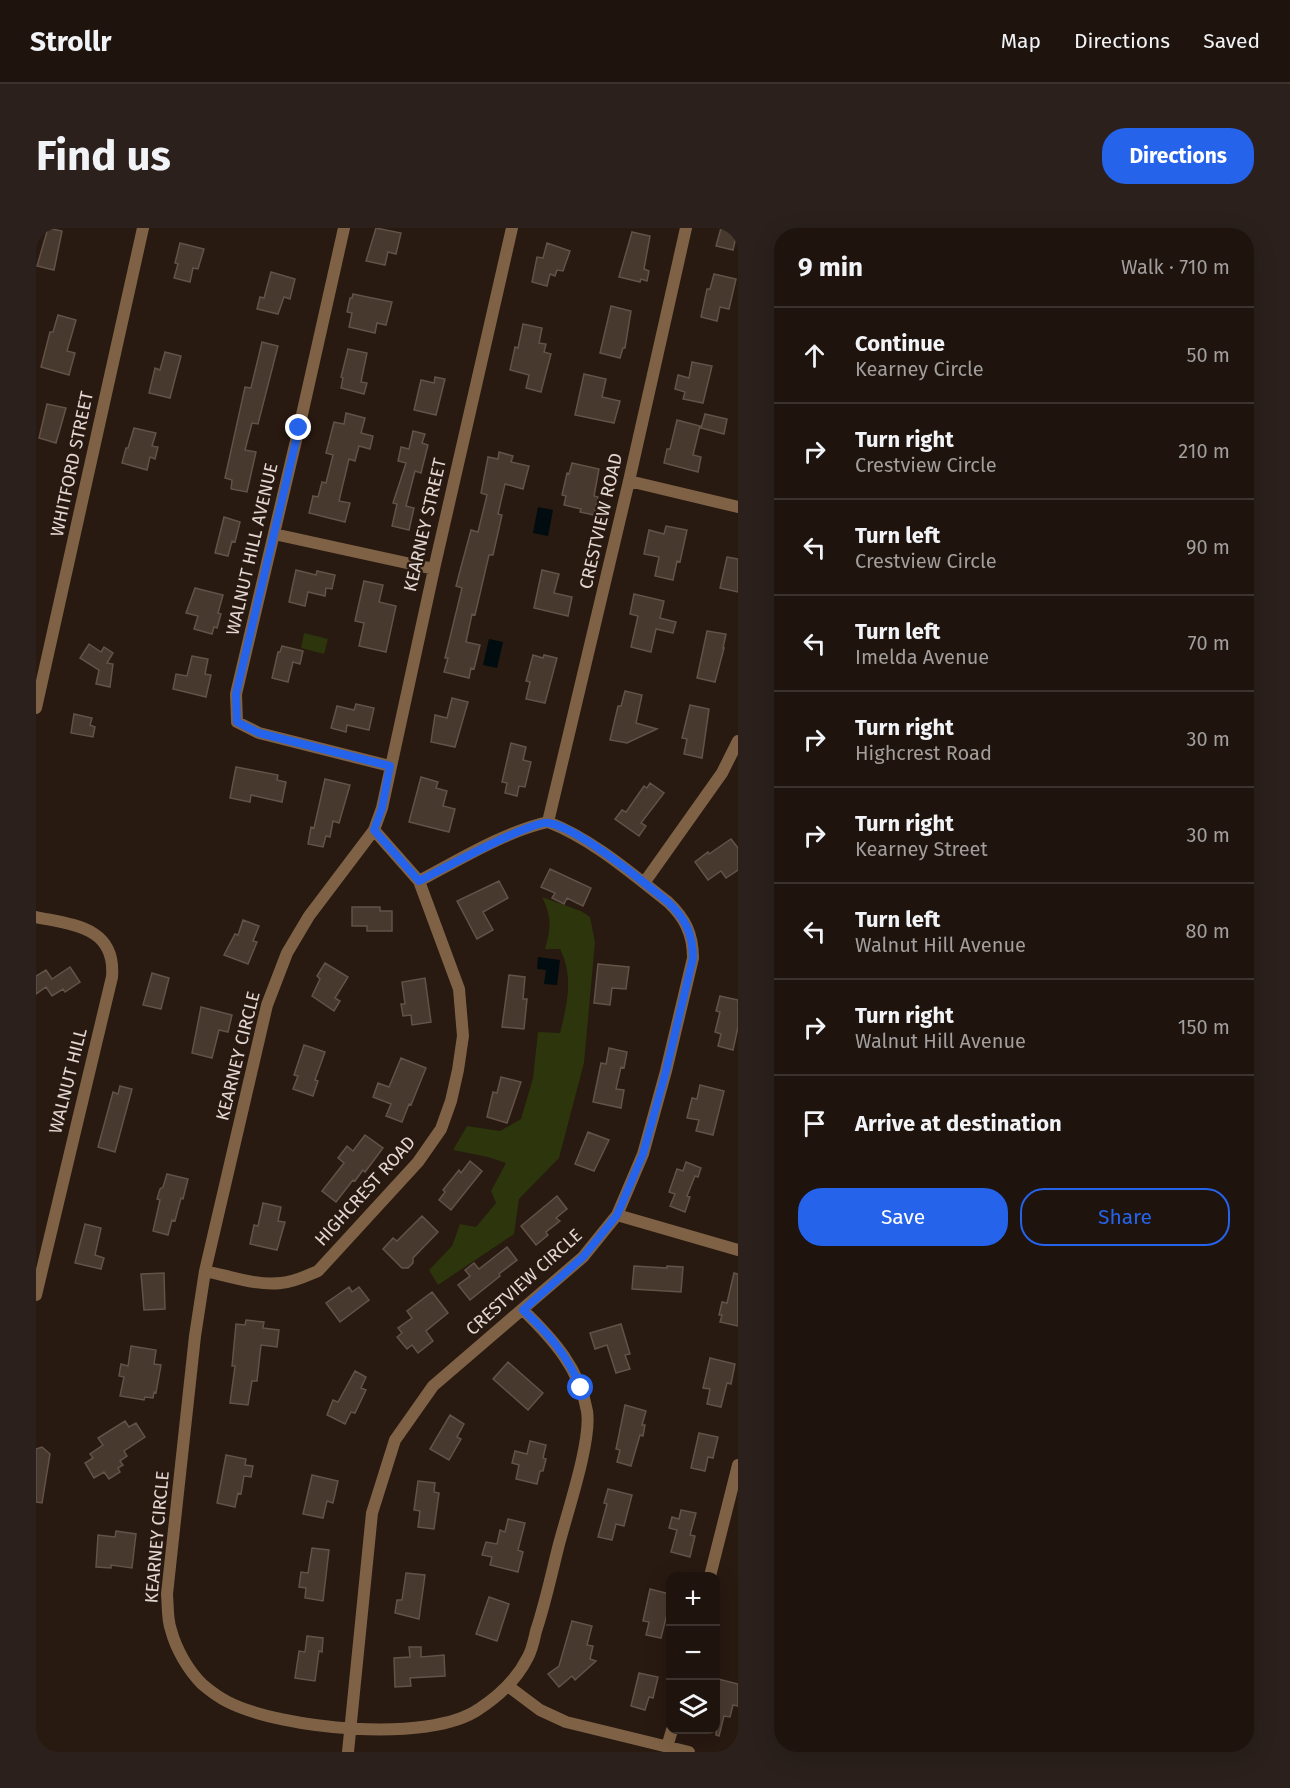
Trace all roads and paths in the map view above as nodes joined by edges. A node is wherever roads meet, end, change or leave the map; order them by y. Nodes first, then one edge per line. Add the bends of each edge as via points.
1 (143, 228) edge
2 (344, 228) edge
3 (512, 228) edge
4 (686, 228) edge
5 (629, 482) junction
6 (738, 507) edge
7 (274, 534) junction
8 (434, 568) junction
9 (36, 708) edge
10 (738, 741) edge
11 (390, 766) junction
12 (548, 822) junction
13 (374, 830) junction
14 (419, 881) junction
15 (644, 883) junction
16 (36, 917) edge
17 (617, 1215) junction
18 (738, 1250) edge
19 (205, 1271) junction
20 (36, 1295) edge
21 (523, 1310) junction
22 (738, 1465) edge
23 (711, 1572) edge
24 (508, 1686) junction
25 (350, 1727) junction
26 (671, 1734) edge
27 (668, 1747) junction
28 (348, 1752) edge
29 (689, 1752) edge

1 - 9 street, WHITFORD STREET
2 - 7 street, WALNUT HILL AVENUE
3 - 8 street, KEARNEY STREET
4 - 5 street, CRESTVIEW ROAD
5 - 6 street
5 - 12 street, CRESTVIEW ROAD
7 - 8 street
7 - 11 street, WALNUT HILL AVENUE via 236,694 237,722 259,733
8 - 11 street, KEARNEY STREET
10 - 15 street via 722,773
11 - 13 street, KEARNEY STREET
12 - 14 street via 506,837
12 - 15 street, CRESTVIEW CIRCLE via 586,841
13 - 14 street, HIGHCREST ROAD
13 - 19 street, KEARNEY CIRCLE via 287,952 267,1005
14 - 19 street, HIGHCREST ROAD via 459,989 463,1036 451,1101 441,1129 418,1162 318,1271 281,1283
15 - 17 street, CRESTVIEW CIRCLE via 680,913 693,941 693,958 643,1154
16 - 20 street, WALNUT HILL via 97,935 108,946 113,961
17 - 18 street
17 - 21 street, CRESTVIEW CIRCLE via 583,1257
19 - 25 street, KEARNEY CIRCLE via 167,1594 170,1628 182,1658 202,1683 227,1702 297,1723
21 - 24 street, KEARNEY CIRCLE via 570,1363 587,1414 584,1448 529,1657
21 - 25 street, CRESTVIEW CIRCLE via 433,1386 395,1440 372,1513
22 - 23 street
24 - 25 street, KEARNEY CIRCLE via 453,1723 409,1729
24 - 27 street via 540,1710 566,1722
25 - 28 street, CRESTVIEW CIRCLE
26 - 27 street
27 - 29 street

